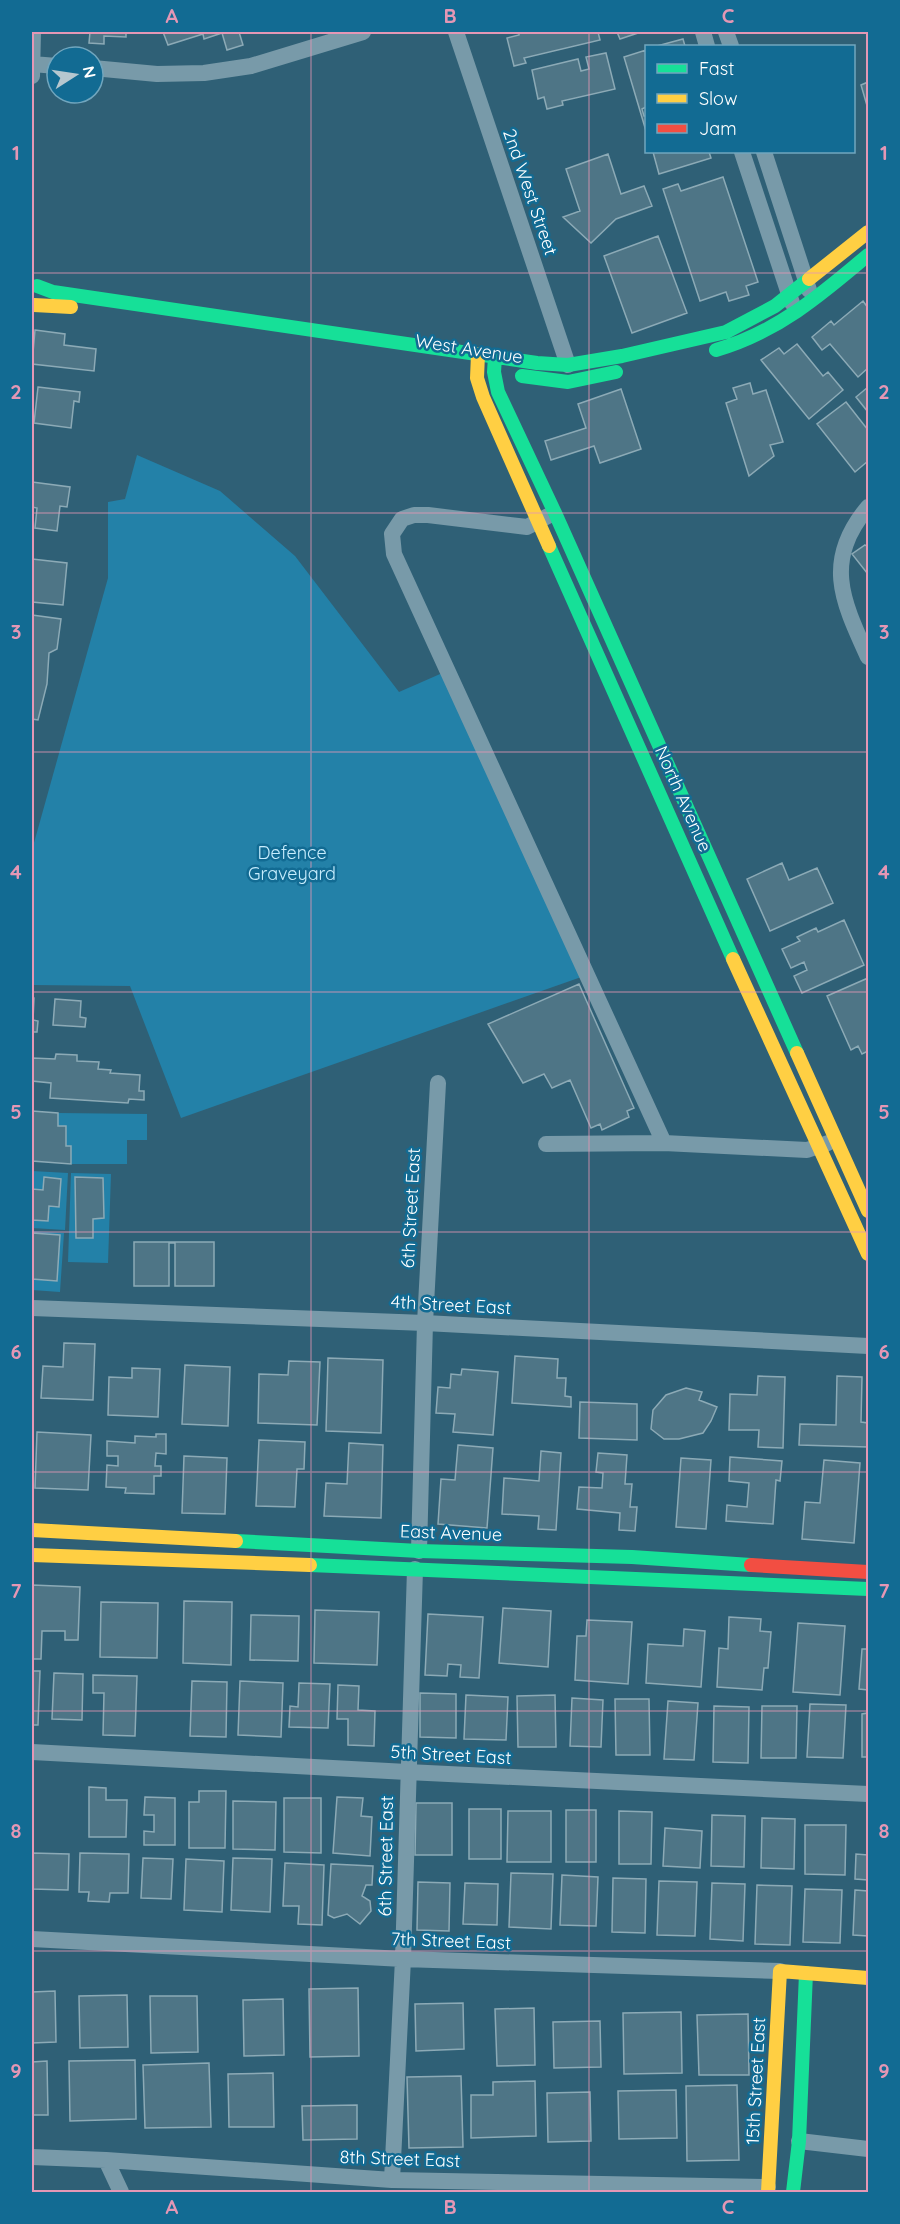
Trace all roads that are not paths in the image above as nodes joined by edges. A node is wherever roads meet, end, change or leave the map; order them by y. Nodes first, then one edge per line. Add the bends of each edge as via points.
1 (33, 32) edge
2 (363, 32) edge
3 (456, 32) edge
4 (32, 63) edge
5 (105, 69) edge
6 (32, 76) edge
7 (742, 153) edge
8 (764, 153) edge
9 (868, 232) edge
10 (868, 255) edge
11 (34, 282) edge
12 (806, 283) junction
13 (788, 295) junction
14 (814, 299) junction
15 (33, 306) edge
16 (796, 312) junction
17 (707, 352) dead end
18 (478, 354) junction
19 (495, 357) junction
20 (418, 360) dead end
21 (568, 365) junction
22 (471, 368) junction
23 (626, 370) dead end
24 (494, 372) junction
25 (868, 507) edge
26 (547, 517) junction
27 (868, 657) edge
28 (438, 1083) dead end
29 (836, 1140) junction
30 (546, 1143) dead end
31 (664, 1143) junction
32 (820, 1146) junction
33 (868, 1211) edge
34 (868, 1254) edge
35 (32, 1308) edge
36 (425, 1323) junction
37 (868, 1346) edge
38 (32, 1530) edge
39 (419, 1551) junction
40 (32, 1555) edge
41 (415, 1569) junction
42 (868, 1572) edge
43 (868, 1589) edge
44 (32, 1752) edge
45 (407, 1772) junction
46 (868, 1794) edge
47 (32, 1939) edge
48 (403, 1959) junction
49 (780, 1971) junction
50 (806, 1973) junction
51 (868, 1978) edge
52 (799, 2141) junction
53 (868, 2149) edge
54 (32, 2157) edge
55 (106, 2160) junction
56 (392, 2180) junction
57 (768, 2190) edge
58 (121, 2193) edge
59 (793, 2193) edge

1 - 4 street
2 - 5 street via 251,66 204,73
3 - 21 street, 2nd West Street
4 - 6 street
7 - 13 street
8 - 12 street
9 - 12 street
10 - 14 street
11 - 15 street via 38,298
11 - 18 street, West Avenue via 53,292
12 - 13 street, West Avenue
12 - 14 street
13 - 16 street
13 - 21 street, West Avenue via 726,332
14 - 16 street
15 - 20 street, West Avenue via 54,304
16 - 17 street via 730,347
18 - 19 street, West Avenue
18 - 22 street, North Avenue
19 - 21 street, West Avenue
19 - 24 street, North Avenue
22 - 24 street, West Avenue
22 - 26 street, North Avenue
23 - 24 street, West Avenue via 568,382
24 - 26 street, North Avenue via 498,392
25 - 27 street via 845,545 841,570 849,615
26 - 29 street, North Avenue
26 - 31 street via 527,527 414,515 402,519 392,534 394,554
26 - 32 street, North Avenue via 738,968
28 - 36 street, 6th Street East
29 - 32 street
29 - 33 street, North Avenue
30 - 31 street
31 - 32 street via 807,1149
32 - 34 street, North Avenue
35 - 36 street, 4th Street East
36 - 37 street, 4th Street East
36 - 39 street, 6th Street East
38 - 39 street, East Avenue
39 - 42 street, East Avenue via 632,1557
40 - 41 street, East Avenue
41 - 43 street, East Avenue
41 - 45 street, 6th Street East
44 - 45 street, 5th Street East
45 - 46 street, 5th Street East
45 - 48 street, 6th Street East
47 - 48 street, 7th Street East
48 - 49 street, 7th Street East
48 - 56 street, 6th Street East
49 - 50 street, 7th Street East
49 - 57 street, 15th Street East
50 - 51 street, 7th Street East
50 - 52 street
52 - 53 street
52 - 59 street
54 - 55 street, 8th Street East
55 - 56 street, 8th Street East
55 - 58 street
56 - 57 street, 8th Street East

